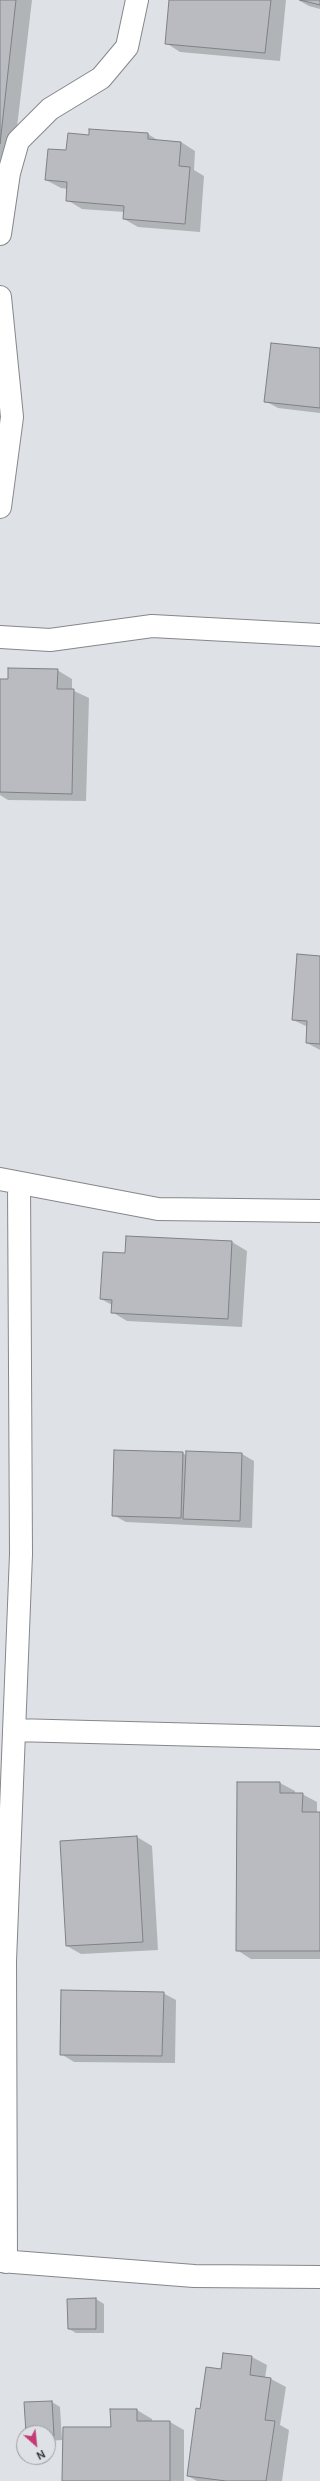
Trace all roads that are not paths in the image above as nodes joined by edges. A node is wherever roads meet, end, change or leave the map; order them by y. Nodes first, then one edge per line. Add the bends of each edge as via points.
1 (138, 0) edge
2 (0, 234) edge
3 (0, 297) edge
4 (0, 507) edge
5 (320, 635) edge
6 (0, 637) edge
7 (9, 1181) edge
8 (320, 1211) edge
9 (14, 1730) junction
10 (320, 1738) edge
11 (3, 2262) edge
12 (320, 2278) edge

1 - 2 street via 127,47 100,78 50,109 18,141 9,173
3 - 4 street via 12,417
5 - 6 street via 152,626 50,640
7 - 8 street via 158,1209
7 - 9 street via 21,1554
9 - 10 street
9 - 11 street via 5,1961
11 - 12 street via 194,2276

